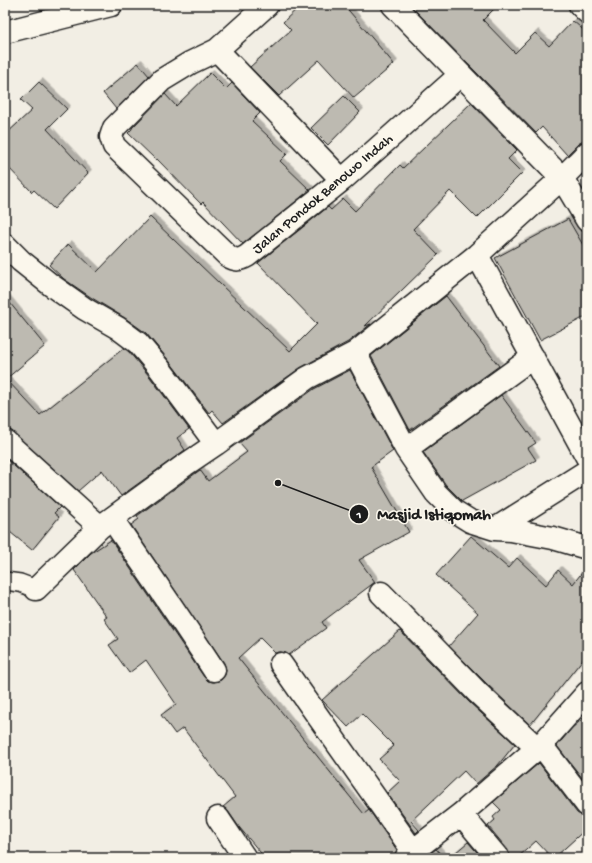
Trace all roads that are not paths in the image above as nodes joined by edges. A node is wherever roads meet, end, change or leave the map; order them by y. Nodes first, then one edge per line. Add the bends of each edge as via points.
1 (111, 5) edge
2 (267, 5) edge
3 (393, 5) edge
4 (580, 5) edge
5 (587, 12) edge
6 (5, 32) edge
7 (217, 50) junction
8 (460, 75) junction
9 (587, 153) edge
10 (562, 178) junction
11 (342, 180) junction
12 (587, 220) edge
13 (5, 245) edge
14 (477, 255) junction
15 (356, 353) junction
16 (532, 357) junction
17 (5, 441) edge
18 (216, 444) junction
19 (406, 449) junction
20 (587, 457) edge
21 (587, 471) edge
22 (106, 523) junction
23 (495, 529) junction
24 (587, 548) edge
25 (5, 581) edge
26 (40, 586) joint
27 (381, 593) dead end
28 (281, 664) dead end
29 (214, 670) dead end
30 (587, 693) edge
31 (539, 747) junction
32 (587, 805) edge
33 (461, 814) junction
34 (218, 818) dead end
35 (409, 854) edge
36 (245, 858) edge
37 (498, 858) edge

1 - 6 street
2 - 7 street, Jalan Pondok Benowo Indah
3 - 8 street
4 - 5 street
7 - 11 street
7 - 11 street, Jalan Pondok Benowo Indah via 162,80 114,128 111,137 114,146 233,259 240,260 247,256
8 - 10 street
8 - 11 street, Jalan Pondok Benowo Indah
9 - 10 street
10 - 12 street
10 - 14 street
13 - 18 street via 50,286 138,343
14 - 15 street
14 - 16 street
15 - 18 street via 307,378
15 - 19 street
16 - 19 street
16 - 20 street
17 - 22 street
18 - 22 street
19 - 23 street via 436,493 454,511 470,521
21 - 23 street
22 - 26 street
22 - 29 street via 180,616
23 - 24 street via 553,538
25 - 26 lane
27 - 31 street via 478,693
28 - 35 street
30 - 31 street
31 - 32 street
31 - 33 street
33 - 35 street
33 - 37 street
34 - 36 street

